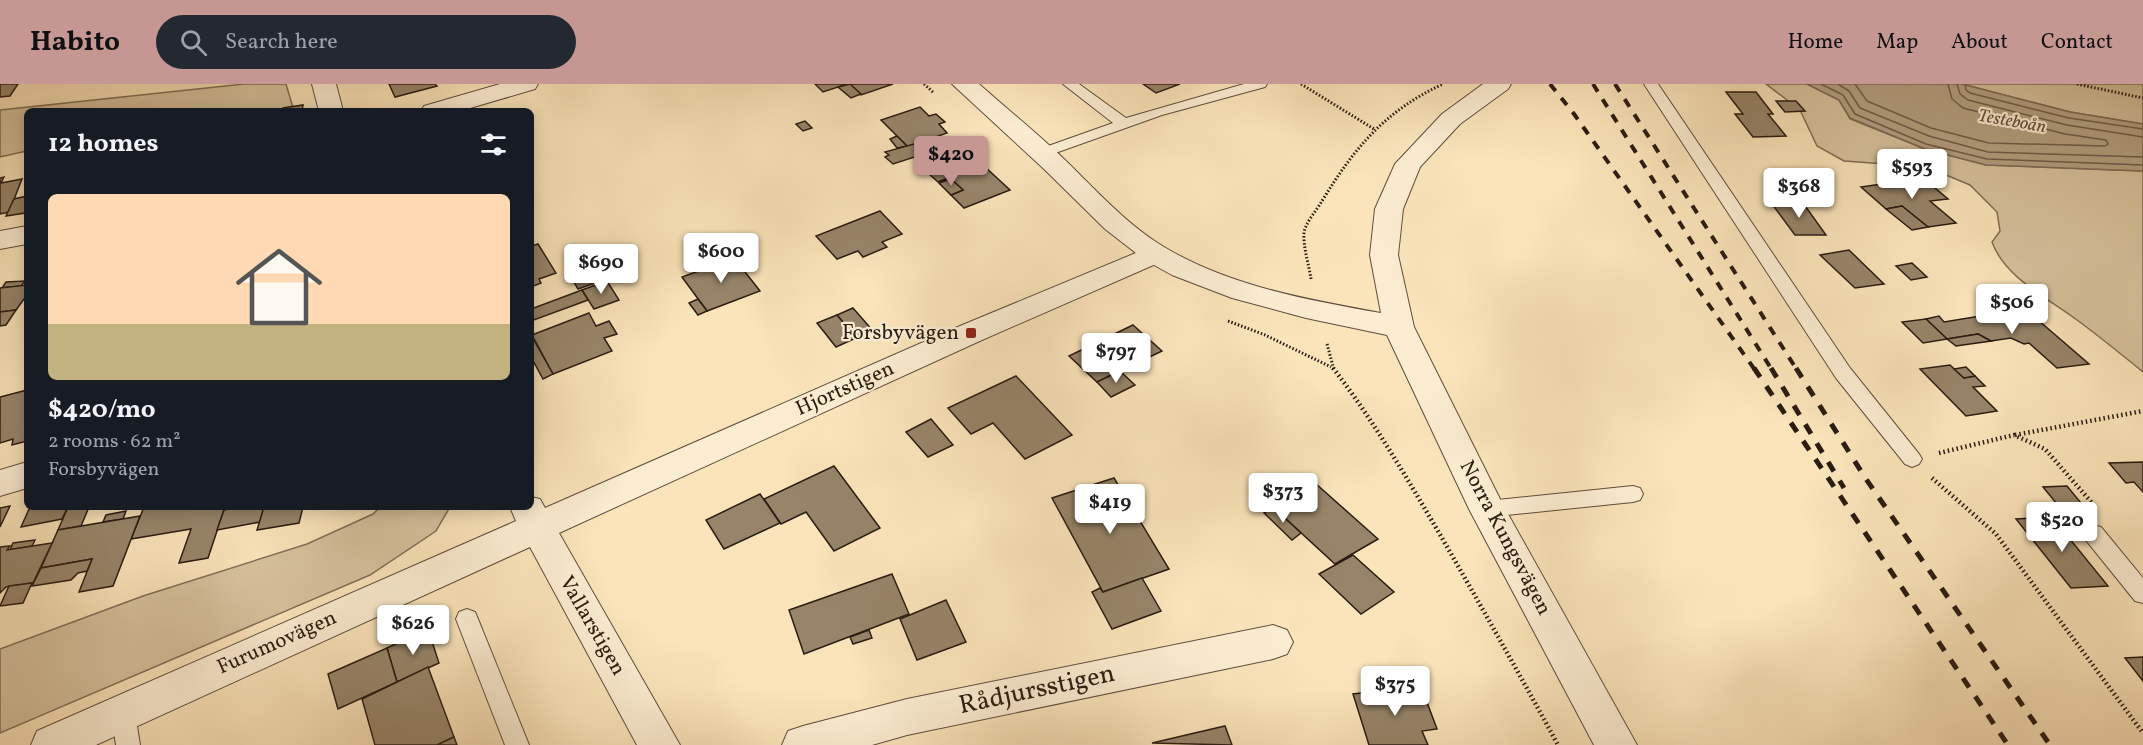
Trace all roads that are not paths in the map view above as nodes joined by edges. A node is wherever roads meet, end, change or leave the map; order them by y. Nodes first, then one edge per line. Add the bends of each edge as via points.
1 (324, 84) edge
2 (526, 84) edge
3 (964, 84) edge
4 (1070, 84) edge
5 (1260, 84) edge
6 (1499, 84) edge
7 (1651, 84) edge
8 (330, 108) edge
9 (443, 108) edge
10 (1124, 124) junction
11 (1042, 153) junction
12 (24, 236) edge
13 (0, 240) edge
14 (1155, 254) junction
15 (1399, 327) junction
16 (1912, 459) road end
17 (24, 476) edge
18 (0, 483) edge
19 (1633, 494) dead end
20 (1487, 509) junction
21 (531, 517) edge
22 (2093, 533) dead end
23 (2143, 594) edge
24 (467, 619) dead end
25 (1273, 642) dead end
26 (125, 729) edge
27 (52, 745) edge
28 (517, 745) edge
29 (659, 745) edge
30 (803, 745) edge
31 (1616, 745) edge

1 - 8 street
2 - 9 street
3 - 11 street
4 - 10 lane
5 - 10 lane
6 - 15 street, Norra Kungsvägen via 1451,119 1408,164 1389,209 1384,255
7 - 16 lane via 1843,373
10 - 11 lane
11 - 14 street via 1110,219
12 - 13 street
14 - 15 street via 1225,286 1319,312
14 - 21 street, Hjortstigen
15 - 20 street, Norra Kungsvägen
17 - 18 street
19 - 20 lane
20 - 31 street, Norra Kungsvägen
21 - 26 street, Furumovägen
21 - 29 street, Vallarstigen
22 - 23 lane
24 - 28 lane
25 - 30 street, Rådjursstigen via 907,717
26 - 27 street, Furumovägen

